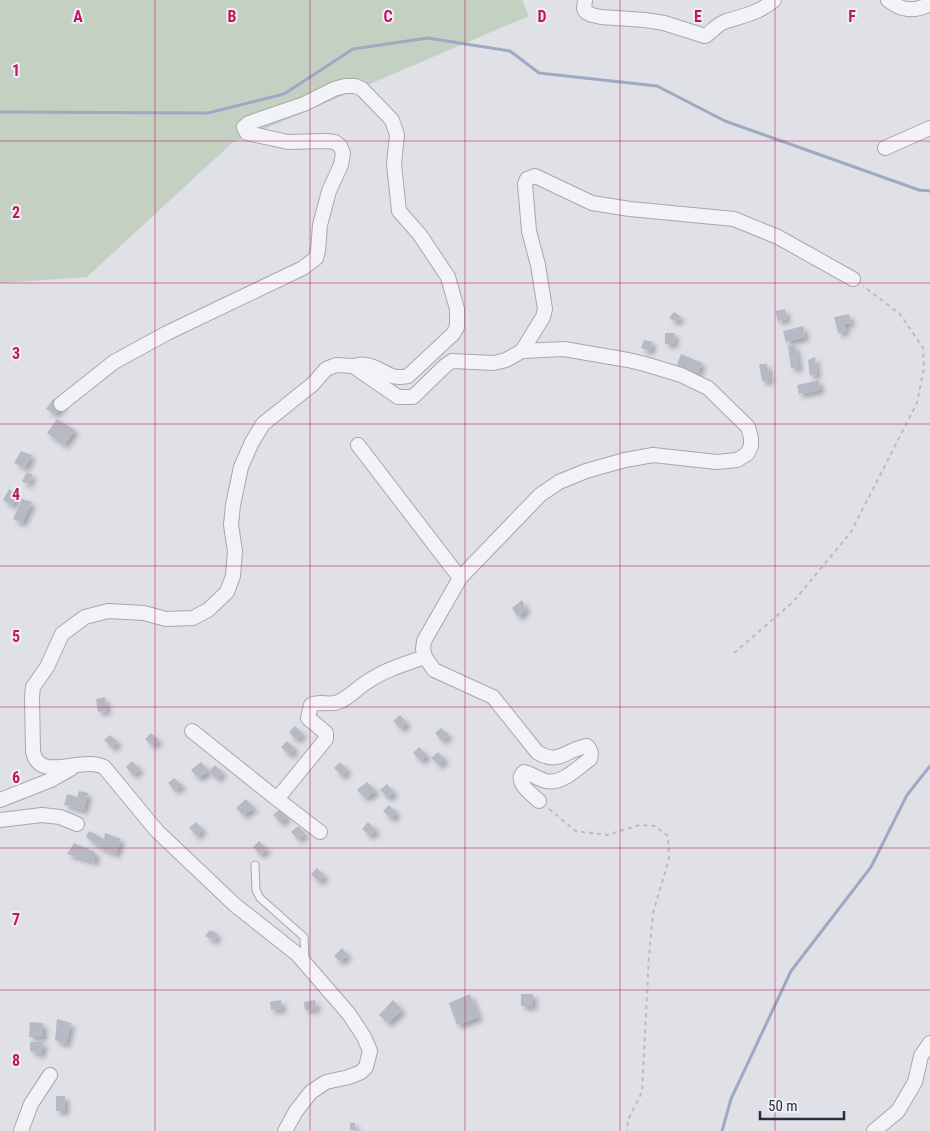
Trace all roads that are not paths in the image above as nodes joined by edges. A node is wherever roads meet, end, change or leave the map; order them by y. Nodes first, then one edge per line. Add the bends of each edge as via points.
1 (585, 0) edge
2 (774, 0) edge
3 (888, 0) edge
4 (930, 4) edge
5 (930, 128) edge
6 (885, 148) dead end
7 (853, 279) road end
8 (522, 351) junction
9 (353, 366) junction
10 (61, 404) dead end
11 (358, 445) dead end
12 (460, 578) junction
13 (425, 657) junction
14 (192, 731) dead end
15 (79, 764) junction
16 (277, 799) junction
17 (0, 800) edge
18 (539, 801) road end
19 (0, 820) edge
20 (77, 824) dead end
21 (320, 832) dead end
22 (255, 865) dead end
23 (306, 964) junction
24 (930, 1043) edge
25 (50, 1075) dead end
26 (21, 1131) edge
27 (286, 1131) edge
28 (874, 1131) edge

1 - 2 street via 584,9 592,15 664,23 705,36 722,22 743,17
3 - 4 street via 905,10
5 - 6 street
7 - 8 street via 778,237 734,219 592,203 535,176 527,179 525,184 529,231 545,309
8 - 9 street via 494,363 452,361 413,397 405,398 398,397
8 - 12 street via 564,349 628,360 681,375 708,388 748,427 752,446 748,454 737,460 717,462 653,455 624,460 559,482 540,495
9 - 10 street via 367,365 392,377 408,376 453,334 457,327 457,309 448,277 420,235 399,211 394,164 396,135 392,120 362,89 345,86 249,122 244,127 247,133 288,142 326,141 340,146 343,152 341,165 329,191 316,258 303,268 114,362
9 - 15 street via 336,365 326,369 313,384 263,424 252,442 241,467 234,505 233,576 227,592 208,610 193,618 166,619 144,613 108,610 85,617 62,634 47,667 33,687 35,759 45,768
11 - 12 street
12 - 13 street via 424,640
13 - 16 street via 386,671 338,702 311,705 308,718 326,732 326,739
13 - 18 street via 434,670 493,697 536,752 546,758 561,757 580,747 590,749 590,759 560,781 544,780 524,772 521,775 522,784
14 - 16 street
15 - 17 street via 51,780
15 - 23 street via 93,763 104,768 157,831 235,905
16 - 21 street
19 - 20 street via 42,815 60,817
22 - 23 lane via 256,890 260,898 304,937
23 - 27 street via 349,1014 370,1051 366,1066 360,1072 326,1082 311,1092
24 - 28 street via 921,1056 915,1082 898,1111
25 - 26 street via 31,1104

